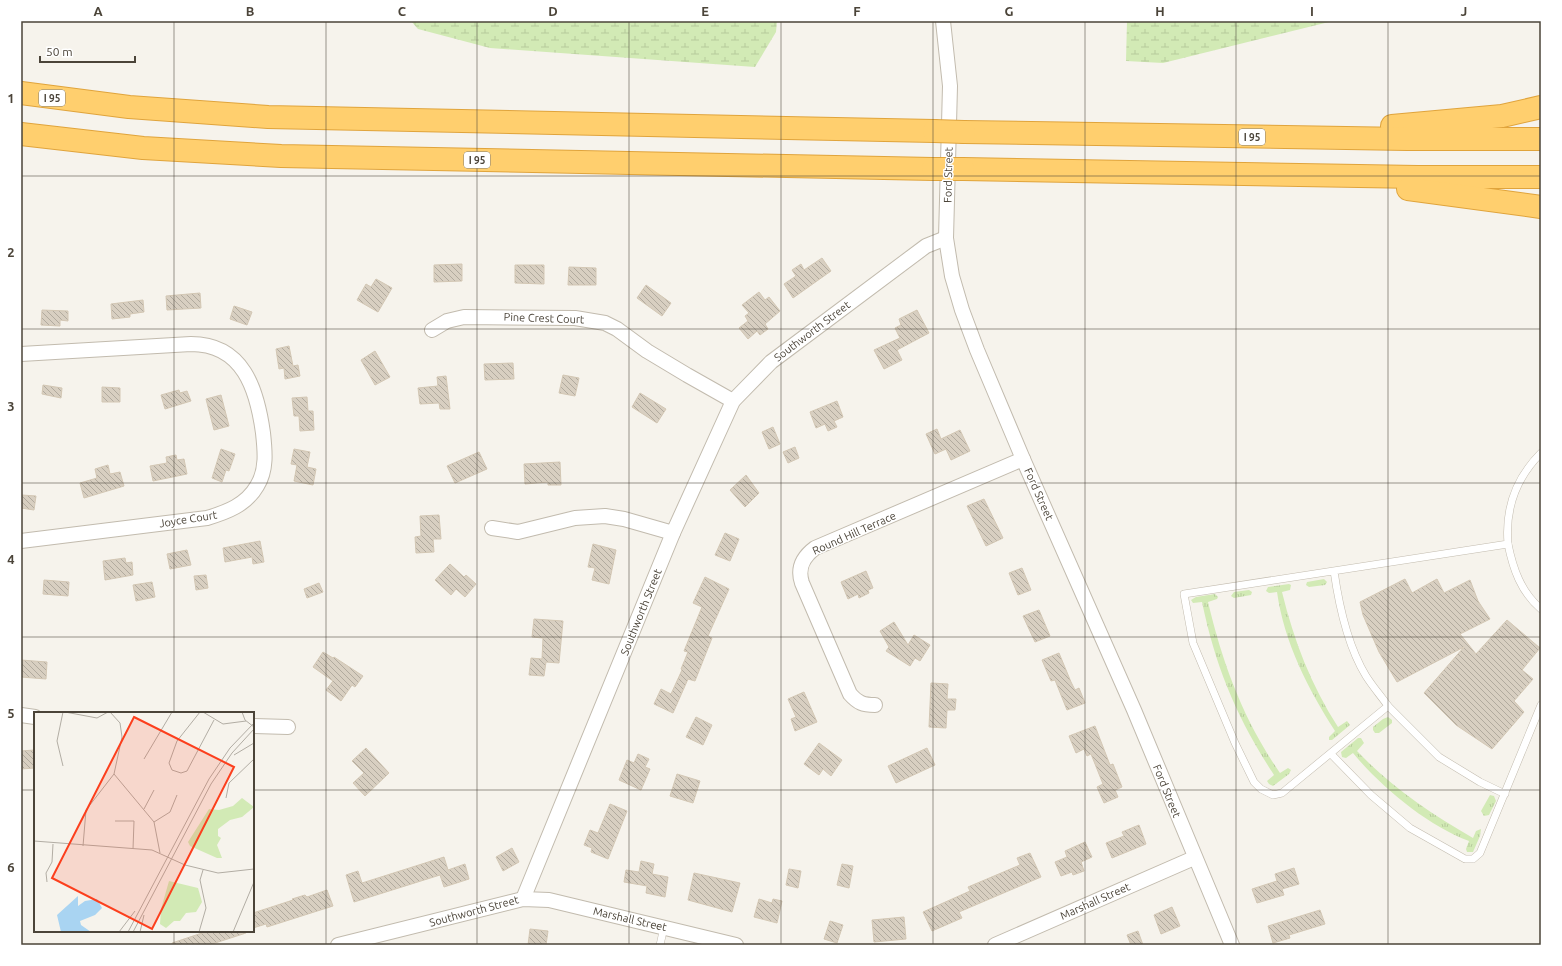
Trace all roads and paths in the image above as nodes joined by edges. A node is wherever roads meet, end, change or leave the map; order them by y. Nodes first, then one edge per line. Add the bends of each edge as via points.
1 (943, 21) edge
2 (21, 85) edge
3 (21, 93) edge
4 (84, 102) junction
5 (1541, 107) edge
6 (21, 134) edge
7 (1266, 137) junction
8 (1541, 139) edge
9 (1278, 175) junction
10 (1541, 177) edge
11 (1541, 207) edge
12 (946, 238) junction
13 (432, 330) dead end
14 (21, 354) edge
15 (733, 402) junction
16 (1541, 453) edge
17 (1024, 459) junction
18 (492, 528) dead end
19 (673, 533) junction
20 (21, 541) edge
21 (1508, 544) junction
22 (1334, 571) junction
23 (1541, 609) edge
24 (875, 705) dead end
25 (1541, 705) edge
26 (1388, 706) junction
27 (21, 715) edge
28 (34, 717) edge
29 (254, 726) edge
30 (288, 727) dead end
31 (1331, 754) junction
32 (1505, 794) junction
33 (1194, 858) junction
34 (523, 899) junction
35 (664, 927) junction
36 (338, 945) edge
37 (660, 945) edge
38 (736, 945) edge
39 (995, 945) edge
40 (1232, 945) edge

1 - 12 street, Ford Street via 950,86
2 - 4 highway
3 - 4 highway, I 95
4 - 7 highway, I 95, bridge via 221,115 291,118
5 - 7 highway via 1502,116
6 - 9 highway, I 95, bridge via 143,148 281,156
7 - 8 highway, I 95
9 - 10 highway, I 95
9 - 11 highway
12 - 15 street, Southworth Street via 926,246 771,362
12 - 17 street, Ford Street via 952,276 962,310
13 - 15 street, Pine Crest Court via 447,321 464,317 590,320 617,329 647,351
14 - 20 street, Joyce Court via 190,344 212,346 234,360 248,377 261,419 265,448 265,464 258,486 248,498 222,513 207,518
15 - 19 street, Southworth Street
16 - 21 lane via 1529,467 1513,497 1506,525
17 - 24 street, Round Hill Terrace via 815,548 803,561 799,570 802,583 850,694 862,705
17 - 33 street, Ford Street via 1134,710
18 - 19 street via 518,532 575,518 598,516 624,519
19 - 34 street, Southworth Street
21 - 22 lane
21 - 23 lane via 1512,565 1520,584
22 - 26 lane via 1339,605 1350,640 1366,675
22 - 31 lane via 1184,594 1194,644 1235,744 1254,782 1273,795 1282,793
25 - 32 lane
26 - 31 lane
26 - 32 lane via 1440,757
27 - 28 street
29 - 30 street
31 - 32 lane via 1371,795 1410,828 1464,859 1473,859 1480,853
33 - 39 street, Marshall Street
33 - 40 street, Ford Street
34 - 35 street, Marshall Street via 548,900
34 - 36 street, Southworth Street
35 - 37 lane
35 - 38 street, Marshall Street

